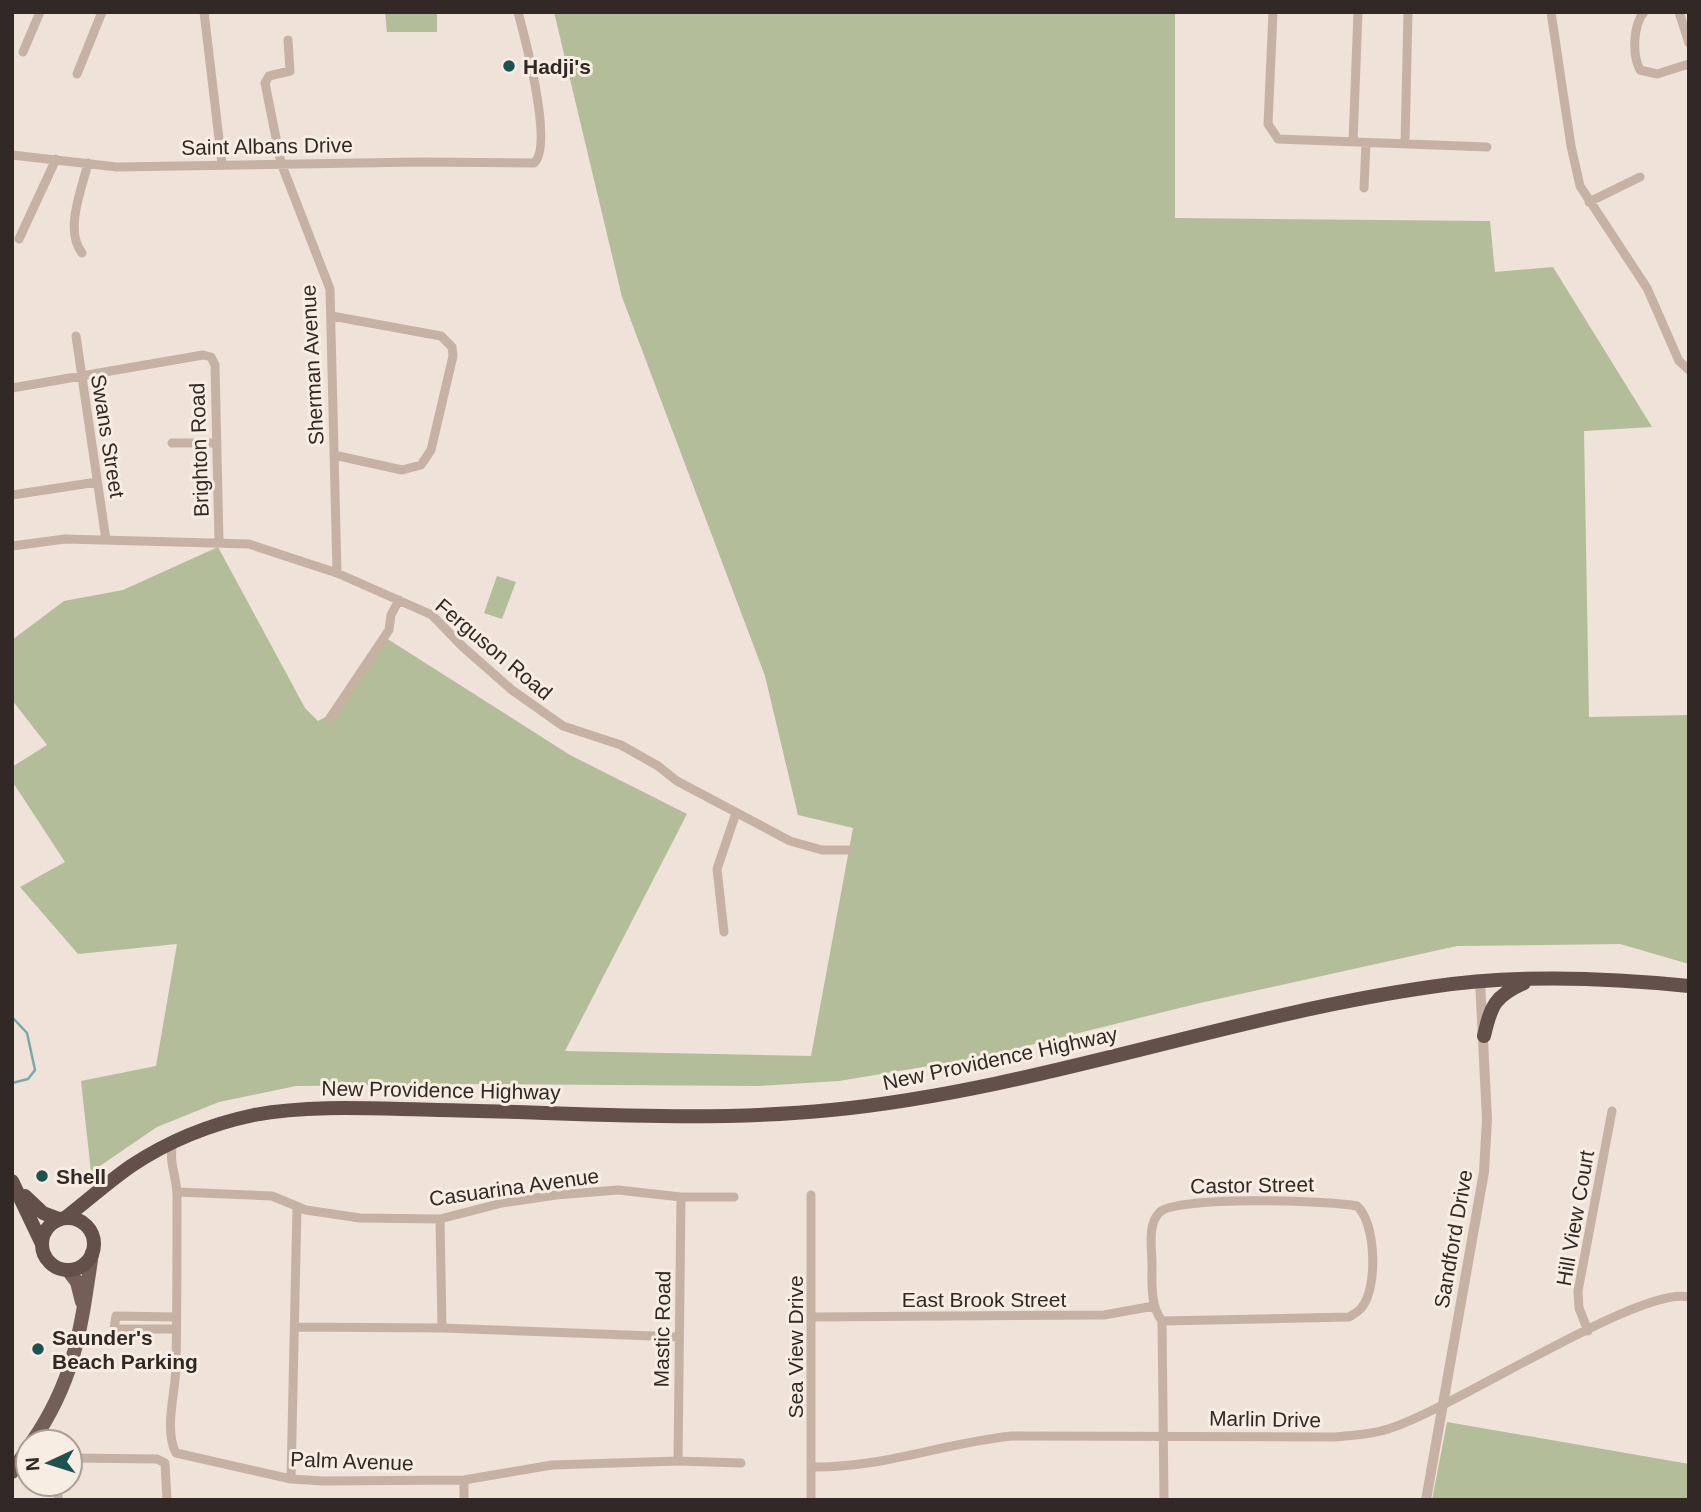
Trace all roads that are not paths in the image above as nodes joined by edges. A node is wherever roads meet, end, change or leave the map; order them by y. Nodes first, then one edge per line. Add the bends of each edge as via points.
1 (40, 12) edge
2 (102, 12) edge
3 (204, 12) edge
4 (517, 12) edge
5 (1273, 12) edge
6 (1358, 12) edge
7 (1408, 12) edge
8 (1550, 12) edge
9 (1644, 12) edge
10 (1679, 12) edge
11 (288, 40) dead end
12 (1689, 43) edge
13 (23, 52) dead end
14 (1689, 64) edge
15 (77, 74) dead end
16 (1353, 142) junction
17 (1366, 143) junction
18 (1405, 144) junction
19 (1487, 146) dead end
20 (12, 155) edge
21 (56, 159) junction
22 (88, 163) junction
23 (281, 163) junction
24 (222, 164) junction
25 (1640, 177) dead end
26 (1364, 188) dead end
27 (1589, 202) junction
28 (19, 239) dead end
29 (82, 253) dead end
30 (332, 316) junction
31 (76, 336) dead end
32 (1689, 370) edge
33 (80, 376) junction
34 (12, 388) edge
35 (172, 443) dead end
36 (217, 443) junction
37 (334, 455) junction
38 (97, 482) junction
39 (12, 495) edge
40 (106, 540) junction
41 (219, 542) junction
42 (12, 546) edge
43 (337, 573) junction
44 (398, 600) junction
45 (330, 718) dead end
46 (736, 813) junction
47 (848, 850) dead end
48 (724, 932) dead end
49 (1532, 979) junction
50 (1480, 981) junction
51 (1689, 986) edge
52 (1484, 1036) junction
53 (1612, 1111) dead end
54 (166, 1151) junction
55 (117, 1177) junction
56 (13, 1183) edge
57 (177, 1192) junction
58 (811, 1195) dead end
59 (681, 1197) junction
60 (734, 1198) dead end
61 (297, 1207) junction
62 (62, 1218) junction
63 (440, 1219) junction
64 (87, 1225) junction
65 (42, 1244) junction
66 (92, 1253) junction
67 (68, 1270) junction
68 (1689, 1297) edge
69 (1154, 1306) junction
70 (83, 1314) junction
71 (175, 1317) junction
72 (813, 1317) junction
73 (1162, 1321) junction
74 (296, 1327) junction
75 (442, 1328) junction
76 (174, 1329) junction
77 (1588, 1331) junction
78 (679, 1336) junction
79 (1443, 1405) junction
80 (42, 1428) edge
81 (1165, 1435) junction
82 (84, 1458) edge
83 (677, 1461) junction
84 (741, 1463) dead end
85 (812, 1467) junction
86 (291, 1479) junction
87 (464, 1480) junction
88 (167, 1500) edge
89 (464, 1500) edge
90 (811, 1500) edge
91 (1164, 1500) edge
92 (1426, 1500) edge

1 - 13 street
2 - 15 street
3 - 24 street
4 - 23 street, Saint Albans Drive via 533,78 542,152 534,163
5 - 16 street via 1270,131 1285,141
6 - 16 street
7 - 18 street
8 - 27 street via 1570,146
9 - 14 street via 1636,29 1640,70 1657,74
10 - 12 street
11 - 23 street, Sherman Avenue via 290,71 269,76 265,83
16 - 17 street
17 - 18 street
17 - 26 street
18 - 19 street
20 - 21 street, Saint Albans Drive
21 - 22 street, Saint Albans Drive
21 - 28 street
22 - 24 street, Saint Albans Drive via 117,167
22 - 29 street via 74,227 76,246
23 - 24 street, Saint Albans Drive
23 - 30 street, Sherman Avenue via 328,281
25 - 27 street
27 - 32 street via 1647,288 1679,361
30 - 37 street, Sherman Avenue
30 - 37 street via 441,336 452,347 453,356 431,450 421,465 402,470
31 - 33 street, Swans Street
33 - 34 street
33 - 36 street, Brighton Road via 211,357
33 - 38 street, Swans Street
35 - 36 street
36 - 41 street, Brighton Road
37 - 43 street, Sherman Avenue
38 - 39 street
38 - 40 street, Swans Street
40 - 41 street, Ferguson Road
40 - 42 street, Ferguson Road via 65,539
41 - 43 street, Ferguson Road via 268,549
43 - 44 street, Ferguson Road
44 - 45 street via 389,630
44 - 46 street, Ferguson Road via 432,615 512,690 563,726 629,750
46 - 47 street, Ferguson Road via 790,841 822,850
46 - 48 street via 717,869
49 - 50 highway, New Providence Highway
49 - 51 highway, New Providence Highway
49 - 52 highway via 1503,992 1493,1004
50 - 52 street, Sandford Drive
50 - 54 highway, New Providence Highway via 1375,997 975,1089 894,1103 751,1115 294,1111 234,1121
52 - 79 street, Sandford Drive via 1484,1172
53 - 77 street, Hill View Court via 1578,1291
54 - 55 highway, New Providence Highway
54 - 57 street, Palm Avenue
55 - 62 highway, New Providence Highway
55 - 64 highway, New Providence Highway via 91,1208
56 - 62 highway via 36,1208
56 - 65 highway
57 - 61 street, Casuarina Avenue via 272,1196
57 - 71 street, Palm Avenue
58 - 72 street, Sea View Drive
59 - 60 street, Casuarina Avenue
59 - 63 street, Casuarina Avenue via 618,1190 556,1195
59 - 78 street, Mastic Road
61 - 63 street, Casuarina Avenue via 360,1217
61 - 74 street
62 - 64 highway
62 - 65 highway via 46,1229
63 - 75 street
64 - 66 highway via 93,1235
65 - 67 highway via 48,1261
66 - 67 highway via 85,1263
66 - 70 main road
67 - 70 main road via 77,1282
68 - 77 street, Marlin Drive via 1650,1301
69 - 72 street, East Brook Street via 1104,1315
69 - 73 street, Castor Street
69 - 73 street, Castor Street via 1152,1224 1161,1210 1184,1203 1326,1202 1357,1206 1367,1219 1372,1279 1367,1298 1349,1317
70 - 80 main road via 69,1374
71 - 76 street, Palm Avenue
71 - 76 street via 116,1315 114,1329
72 - 85 street, Sea View Drive
73 - 81 street, Castor Street
74 - 75 street
74 - 86 street
75 - 78 street
76 - 86 street, Palm Avenue via 171,1432 176,1453
77 - 79 street, Marlin Drive
78 - 83 street, Mastic Road
79 - 81 street, Marlin Drive via 1389,1429 1335,1437
79 - 92 street, Sandford Drive
81 - 85 street, Marlin Drive via 1012,1436 905,1458
81 - 91 street, Castor Street
82 - 88 street via 157,1459 165,1463
83 - 84 street, Palm Avenue
83 - 87 street, Palm Avenue via 552,1465
85 - 90 street, Sea View Drive
86 - 87 street, Palm Avenue
87 - 89 street

